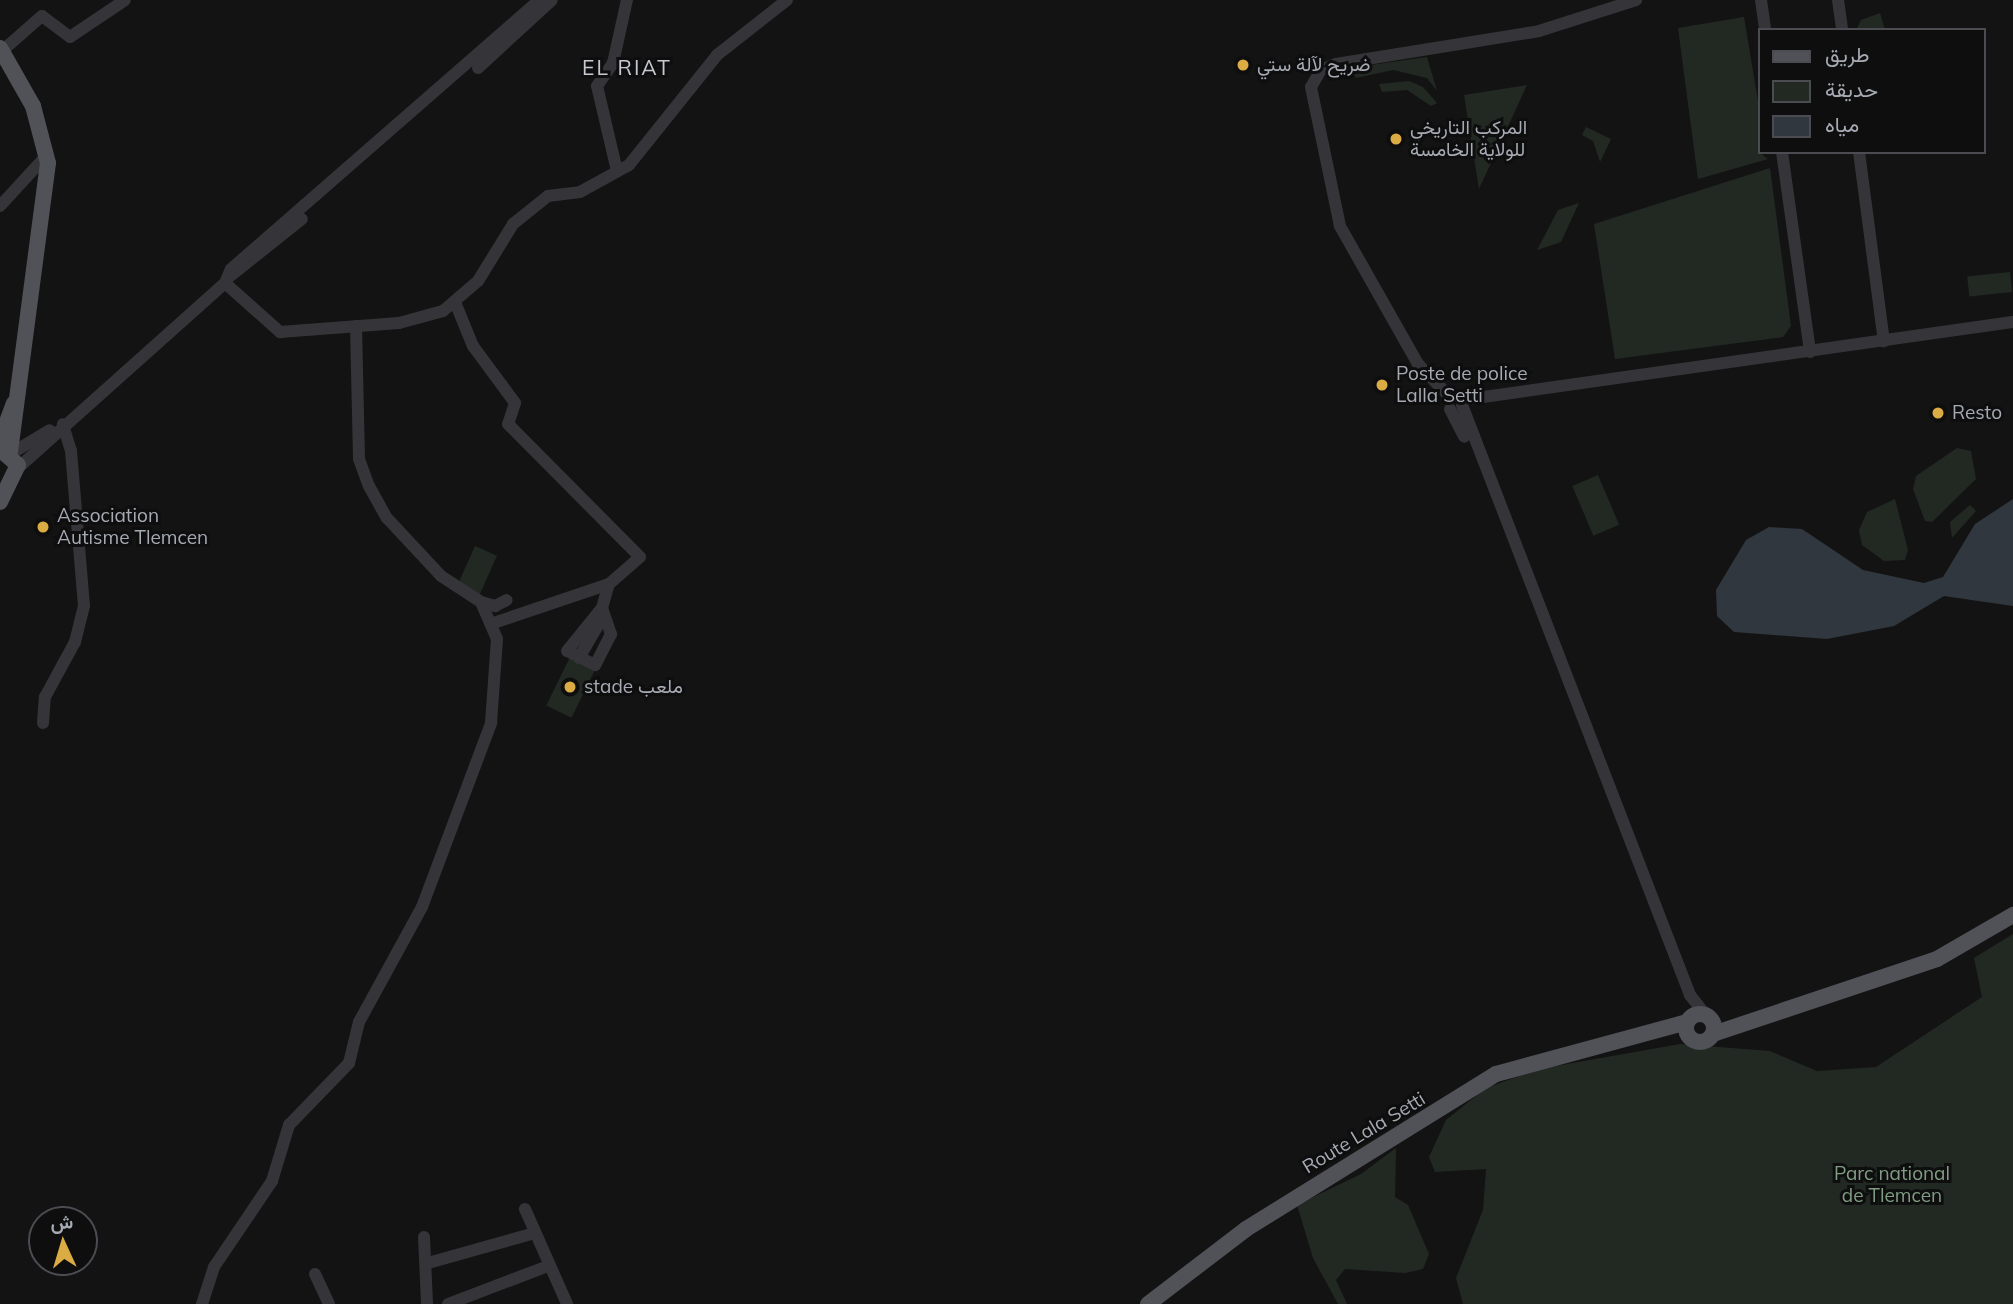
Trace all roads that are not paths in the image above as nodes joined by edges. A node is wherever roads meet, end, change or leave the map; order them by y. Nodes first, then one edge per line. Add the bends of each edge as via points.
1 (125, 0) edge
2 (539, 0) edge
3 (552, 0) edge
4 (627, 0) edge
5 (787, 0) edge
6 (1636, 0) edge
7 (1760, 0) edge
8 (1838, 0) edge
9 (1765, 28) edge
10 (1842, 28) edge
11 (1, 49) edge
12 (1782, 154) edge
13 (1858, 154) edge
14 (46, 156) junction
15 (617, 171) junction
16 (0, 206) edge
17 (227, 280) junction
18 (455, 302) junction
19 (2013, 322) edge
20 (356, 326) junction
21 (1884, 341) junction
22 (1810, 352) junction
23 (1456, 403) junction
24 (63, 424) junction
25 (8, 453) edge
26 (1, 504) edge
27 (609, 584) junction
28 (507, 600) dead end
29 (481, 602) junction
30 (494, 623) junction
31 (583, 660) dead end
32 (43, 723) dead end
33 (2013, 915) edge
34 (1793, 1004) junction
35 (1707, 1015) junction
36 (1687, 1021) junction
37 (1713, 1034) junction
38 (1692, 1039) junction
39 (1622, 1042) junction
40 (525, 1209) dead end
41 (535, 1233) junction
42 (424, 1237) dead end
43 (428, 1263) junction
44 (548, 1266) junction
45 (315, 1274) dead end
46 (432, 1301) edge
47 (202, 1304) edge
48 (329, 1304) edge
49 (449, 1304) edge
50 (567, 1304) edge
51 (1148, 1304) edge

1 - 11 street via 70,37 42,16
2 - 17 street via 237,264
3 - 17 street
4 - 15 street via 613,63 597,86
5 - 15 street via 716,55 678,110
6 - 23 street via 1539,31 1321,70 1311,99 1340,226 1418,365
7 - 9 street
8 - 10 street
11 - 14 main road via 33,106
12 - 22 street
13 - 21 street
14 - 16 street
14 - 25 main road via 46,217
15 - 18 street via 580,192 548,197 532,207
17 - 20 street via 280,332
17 - 24 street
18 - 20 street via 424,319
18 - 27 street via 473,346 515,403 508,424 639,557
19 - 21 street
20 - 29 street via 359,459 369,486 405,540 441,576
21 - 22 street
22 - 23 street
23 - 35 street via 1688,991
23 - 36 street
24 - 25 street
24 - 32 street via 71,451 84,606 75,642 47,691
25 - 26 main road
27 - 30 street
27 - 31 street via 604,616
28 - 29 street via 495,606
29 - 30 street
30 - 47 street via 491,723 422,906 359,1022 349,1063 289,1125 272,1181 214,1267
33 - 34 main road via 1937,959
34 - 35 main road
34 - 37 main road
35 - 36 main road
35 - 37 main road
36 - 38 main road
36 - 39 main road
37 - 38 main road via 1704,1041
38 - 39 main road
39 - 51 main road, Route Lala Setti via 1496,1074 1246,1229
40 - 41 street
41 - 43 street
41 - 44 street
42 - 43 street
43 - 46 street
44 - 49 street
44 - 50 street
45 - 48 street

